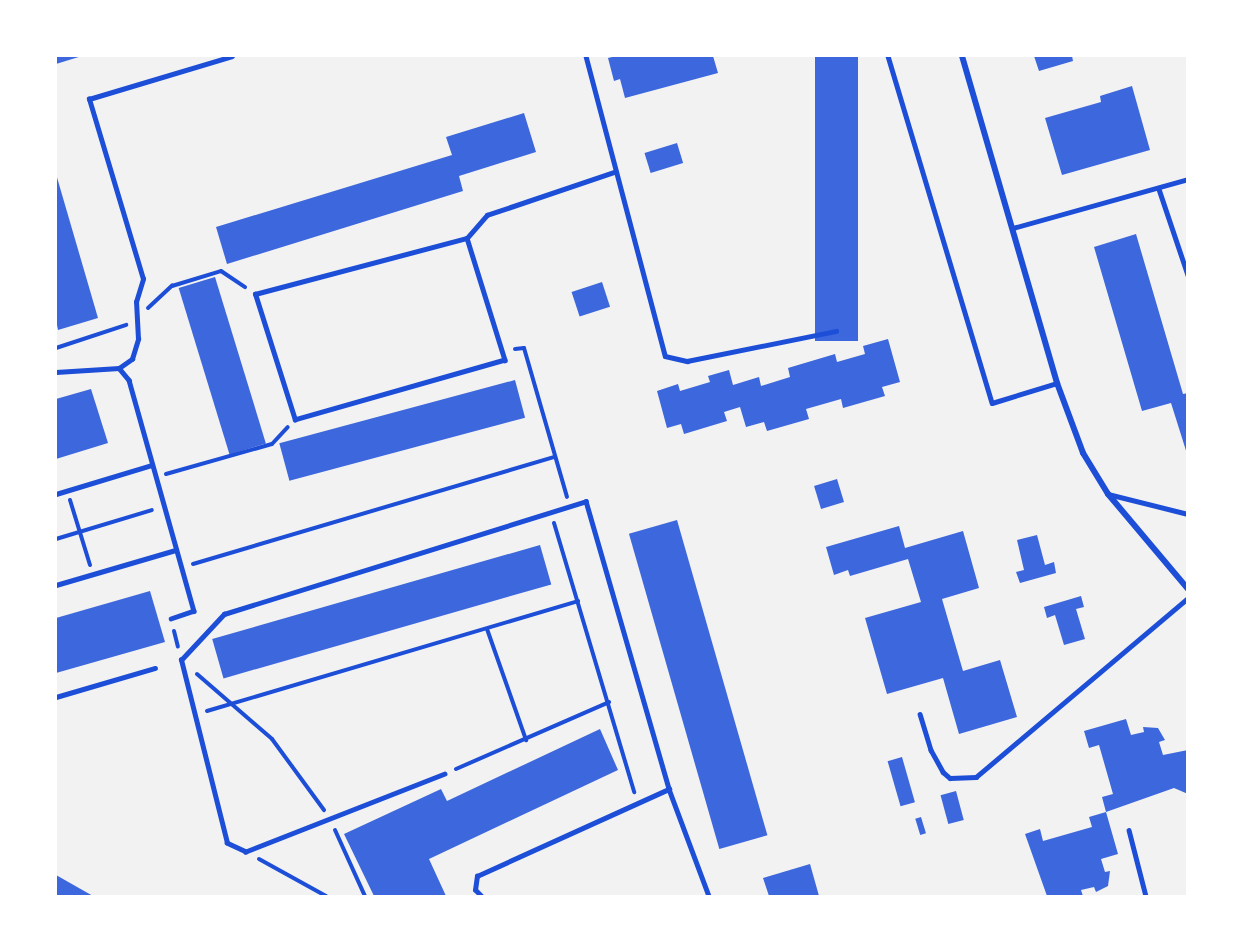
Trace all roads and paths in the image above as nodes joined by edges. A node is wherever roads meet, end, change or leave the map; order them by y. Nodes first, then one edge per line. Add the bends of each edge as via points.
1 (232, 56) edge
2 (586, 56) edge
3 (888, 56) edge
4 (962, 56) edge
5 (614, 172) junction
6 (1188, 179) edge
7 (1159, 189) junction
8 (1013, 228) junction
9 (467, 238) junction
10 (1188, 275) edge
11 (255, 294) junction
12 (137, 321) junction
13 (836, 331) dead end
14 (56, 348) edge
15 (502, 350) junction
16 (119, 368) junction
17 (56, 372) edge
18 (1057, 383) junction
19 (295, 420) junction
20 (555, 457) junction
21 (152, 465) junction
22 (178, 471) dead end
23 (56, 494) edge
24 (1108, 494) junction
25 (70, 499) dead end
26 (164, 506) junction
27 (569, 506) junction
28 (551, 512) junction
29 (1188, 514) edge
30 (56, 539) edge
31 (176, 550) junction
32 (89, 563) dead end
33 (181, 567) junction
34 (56, 585) edge
35 (1188, 589) edge
36 (1188, 598) edge
37 (578, 601) junction
38 (171, 619) joint
39 (487, 629) junction
40 (181, 660) junction
41 (155, 668) dead end
42 (56, 697) edge
43 (609, 702) junction
44 (232, 704) junction
45 (194, 714) junction
46 (921, 714) dead end
47 (526, 740) junction
48 (445, 774) joint
49 (669, 789) junction
50 (636, 802) junction
51 (330, 819) junction
52 (1129, 830) dead end
53 (246, 852) junction
54 (326, 897) edge
55 (365, 897) edge
56 (481, 897) edge
57 (709, 897) edge
58 (1146, 897) edge

1 - 12 lane via 89,99 143,279 136,302
2 - 5 lane
3 - 18 lane via 992,403
4 - 8 street
5 - 9 lane via 487,215
5 - 13 lane via 665,356 687,361
6 - 7 lane
7 - 8 lane
7 - 10 lane
8 - 18 street
9 - 11 lane
9 - 15 lane
11 - 12 path via 221,271 171,286
11 - 19 lane
12 - 14 path
12 - 16 lane via 138,339 132,359
15 - 19 lane via 505,360
15 - 20 path via 524,348
16 - 17 lane
16 - 21 lane via 129,380
18 - 24 street via 1083,453
19 - 22 path via 272,444
20 - 27 path
20 - 33 path
21 - 23 lane
21 - 26 lane
24 - 29 lane
24 - 35 street
25 - 32 path
26 - 30 path
26 - 31 lane
27 - 28 lane
27 - 49 lane via 586,501 594,523
28 - 37 path
28 - 40 lane via 224,614
31 - 33 lane
31 - 34 lane
33 - 38 lane via 194,611
36 - 46 lane via 976,777 950,778 943,772 931,750
37 - 39 path
37 - 43 path
38 - 40 path
39 - 44 path
39 - 47 path
40 - 44 path
40 - 45 lane
41 - 42 lane
43 - 47 path
43 - 50 path
44 - 45 path
44 - 51 path via 272,739
45 - 53 lane via 227,843
47 - 48 path
48 - 51 lane
49 - 50 lane
49 - 57 lane
50 - 56 lane via 477,876 475,890
51 - 53 lane
51 - 55 path
52 - 58 lane
53 - 54 path

